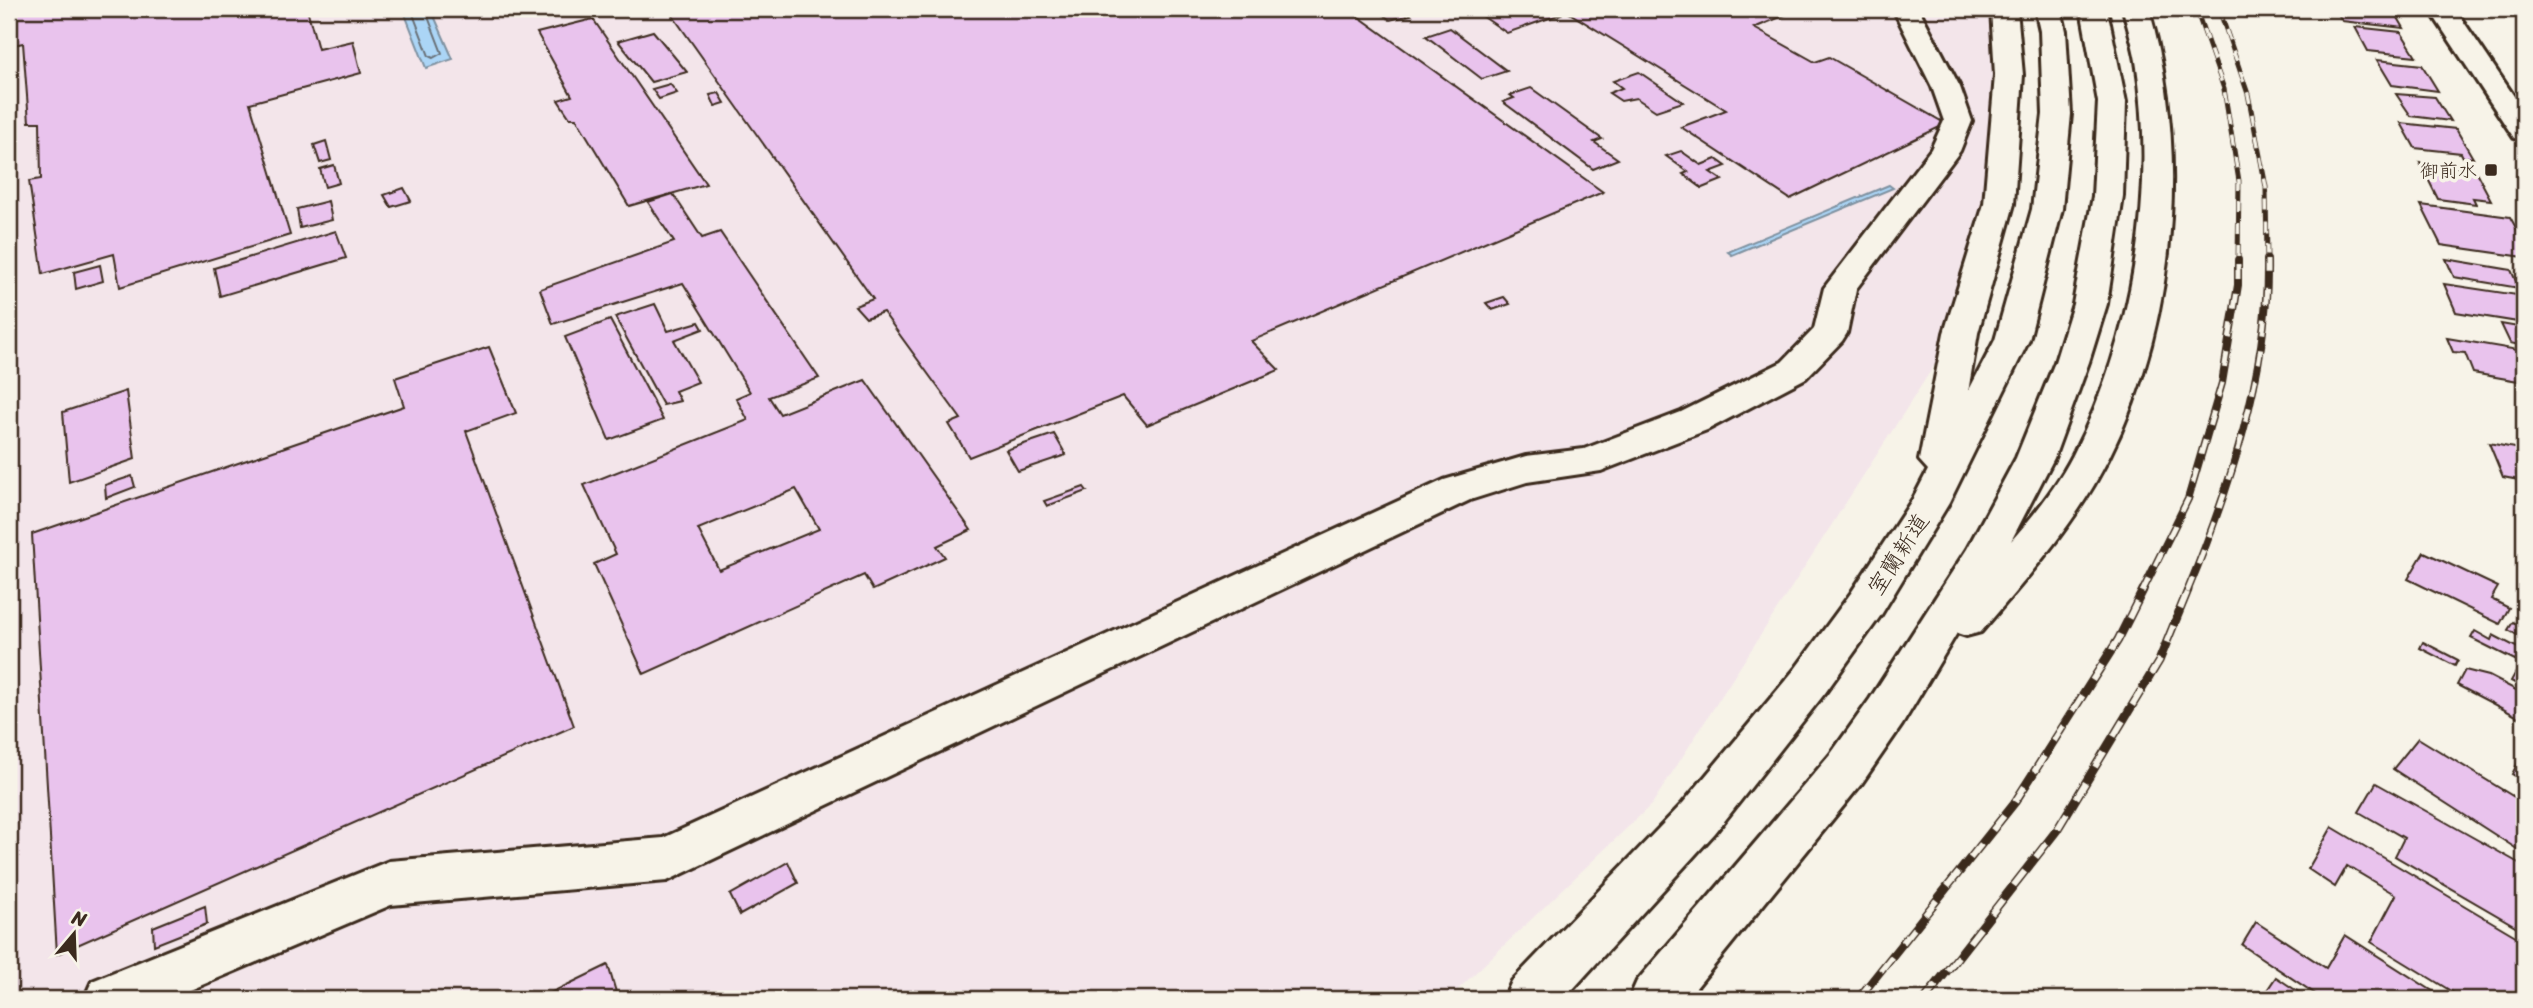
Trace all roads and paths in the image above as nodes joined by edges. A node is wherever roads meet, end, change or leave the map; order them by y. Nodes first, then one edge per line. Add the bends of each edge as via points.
1 (1906, 9) edge
2 (2004, 9) edge
3 (2048, 9) edge
4 (2094, 9) edge
5 (2136, 9) edge
6 (2442, 9) edge
7 (2524, 132) edge
8 (1930, 503) junction
9 (1886, 712) junction
10 (110, 999) edge
11 (1530, 999) edge
12 (1655, 999) edge

1 - 10 main road via 1958,121 1945,151 1840,288 1829,333 1794,370 1694,421 1588,462 1526,469 1457,490 667,859 389,883
2 - 8 main road via 2009,75 1999,204 1961,333
3 - 8 main road, 室蘭新道 via 2057,114 2047,209 2012,340
4 - 9 main road via 2112,102 2108,196 2090,304 2035,458 1982,559
5 - 9 main road via 2146,37 2155,98 2155,218 2133,344 2115,406 2063,505
6 - 7 main road
8 - 11 main road, 室蘭新道 via 1826,659 1699,818
9 - 12 main road via 1846,769

